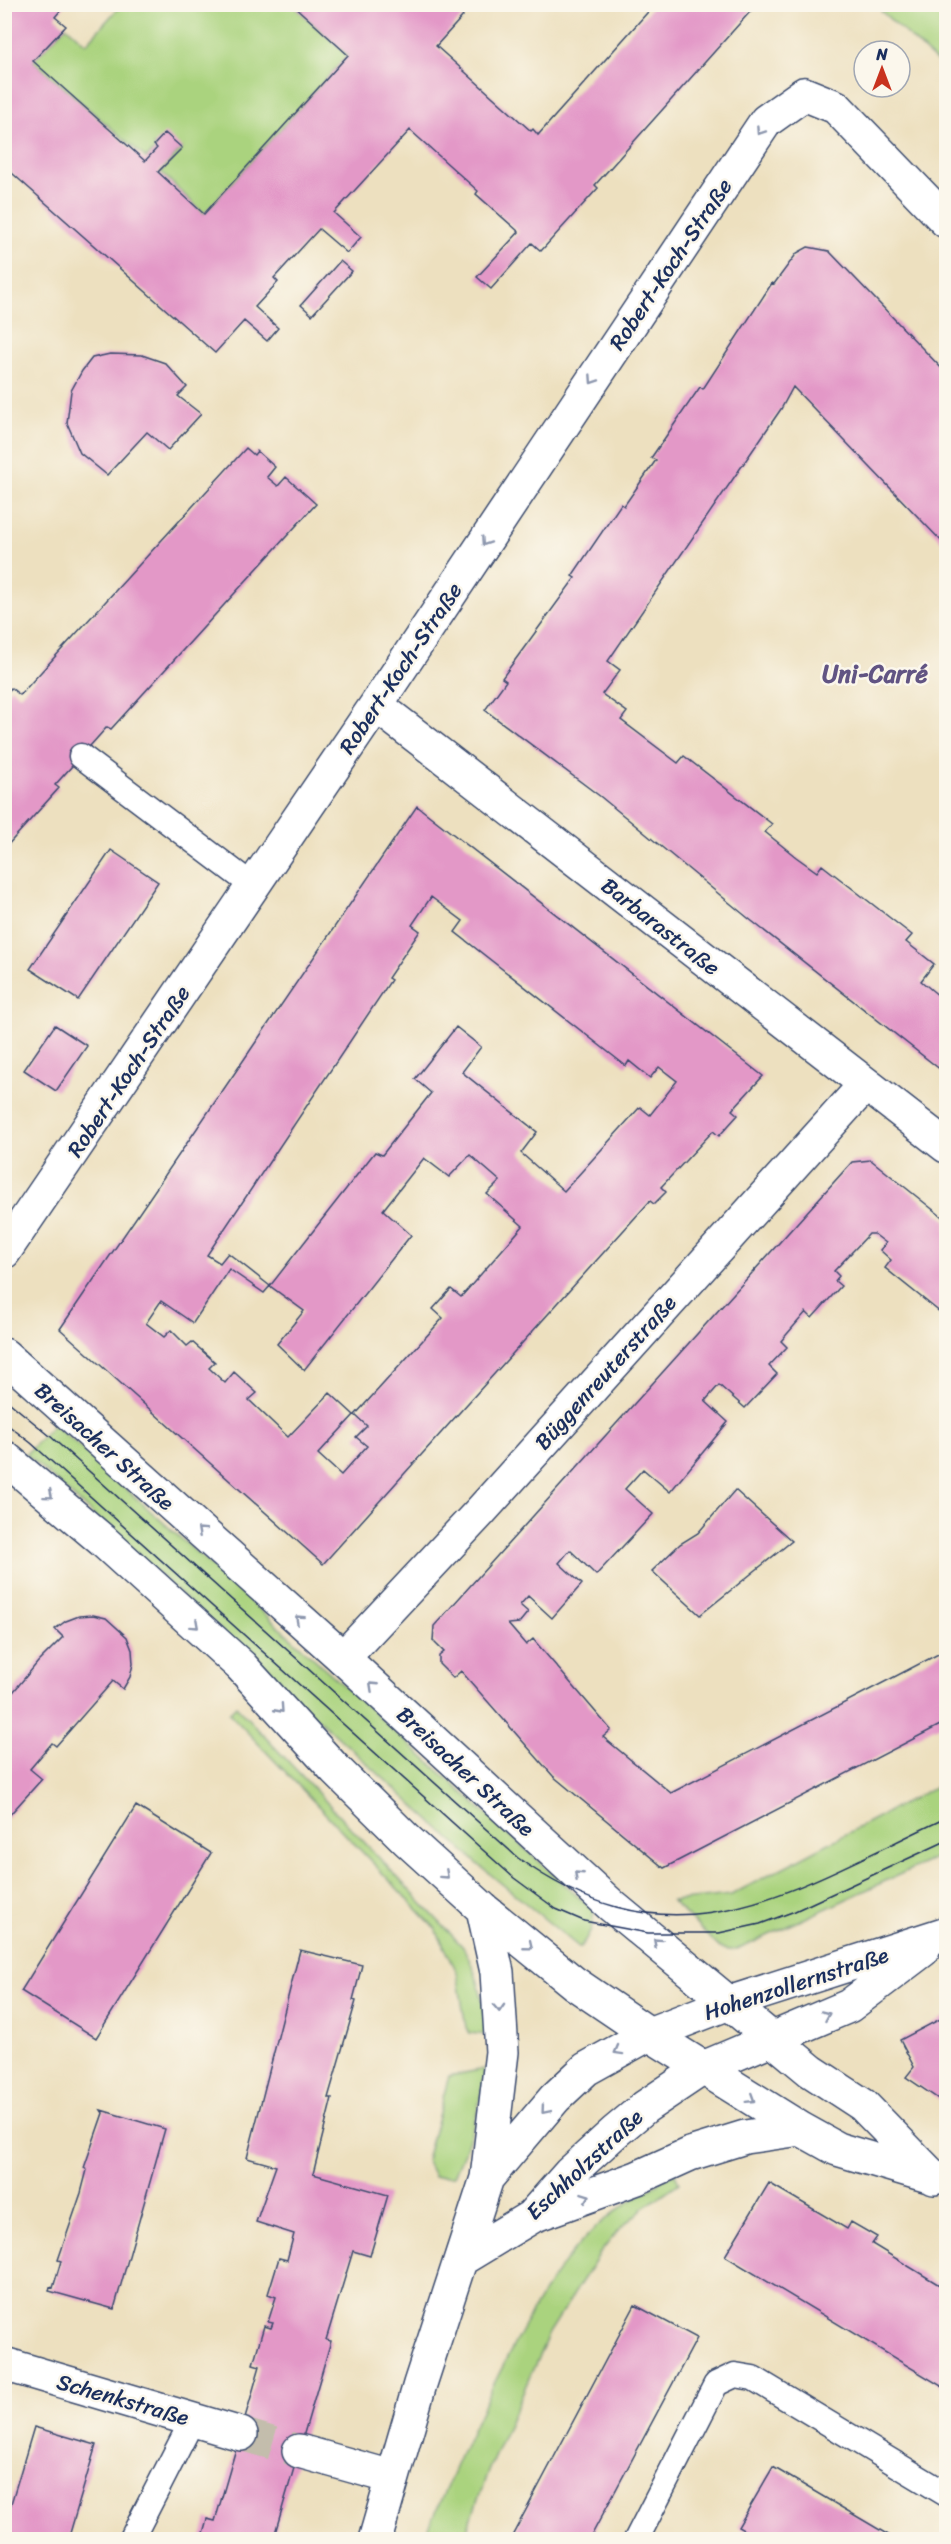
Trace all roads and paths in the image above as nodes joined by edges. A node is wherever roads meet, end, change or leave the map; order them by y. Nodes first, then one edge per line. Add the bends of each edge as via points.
1 (946, 221) edge
2 (376, 705) junction
3 (81, 756) dead end
4 (253, 886) junction
5 (865, 1085) junction
6 (946, 1146) edge
7 (4, 1252) edge
8 (4, 1355) edge
9 (4, 1457) edge
10 (343, 1658) junction
11 (483, 1909) junction
12 (945, 1934) edge
13 (729, 2003) junction
14 (650, 2034) junction
15 (772, 2039) junction
16 (703, 2068) junction
17 (801, 2129) junction
18 (488, 2178) junction
19 (940, 2181) edge
20 (531, 2217) junction
21 (463, 2258) junction
22 (4, 2364) edge
23 (194, 2419) junction
24 (241, 2434) tunnel mouth
25 (299, 2451) tunnel mouth
26 (392, 2477) junction
27 (946, 2494) edge
28 (131, 2540) edge
29 (375, 2540) edge
30 (636, 2540) edge

1 -> 2 main road, Robert-Koch-Straße via 836,107 804,94 766,121
2 - 4 main road, Robert-Koch-Straße
2 - 5 main road, Barbarastraße
3 - 4 lane
4 - 7 main road, Robert-Koch-Straße
5 - 6 main road, Barbarastraße
5 - 10 main road, Büggenreuterstraße
10 -> 8 main road, Breisacher Straße
9 -> 11 main road, Breisacher Straße via 241,1666 335,1769
13 -> 10 main road, Breisacher Straße via 612,1906
11 -> 14 main road, Breisacher Straße via 574,1983
11 -> 18 main road via 497,1972 502,2052
12 - 13 main road, Hohenzollernstraße
15 -> 12 main road, Hohenzollernstraße via 849,2006
13 - 14 main road, Hohenzollernstraße
13 - 15 main road, Breisacher Straße
14 - 16 main road, Breisacher Straße
14 -> 18 main road via 586,2069 555,2098
15 - 16 main road, Hohenzollernstraße
15 - 19 main road, Breisacher Straße via 863,2105
16 -> 17 main road, Breisacher Straße
16 - 20 main road, Eschholzstraße via 615,2132 570,2173
17 - 19 main road, Breisacher Straße via 837,2149
20 -> 17 main road via 734,2140
18 - 21 main road
20 - 21 main road, Eschholzstraße
21 - 26 main road via 452,2282
22 - 23 main road, Schenkstraße
23 - 24 main road, Schenkstraße
23 - 28 lane
25 - 26 main road
26 - 29 main road
27 - 30 lane via 753,2378 735,2375 716,2384

